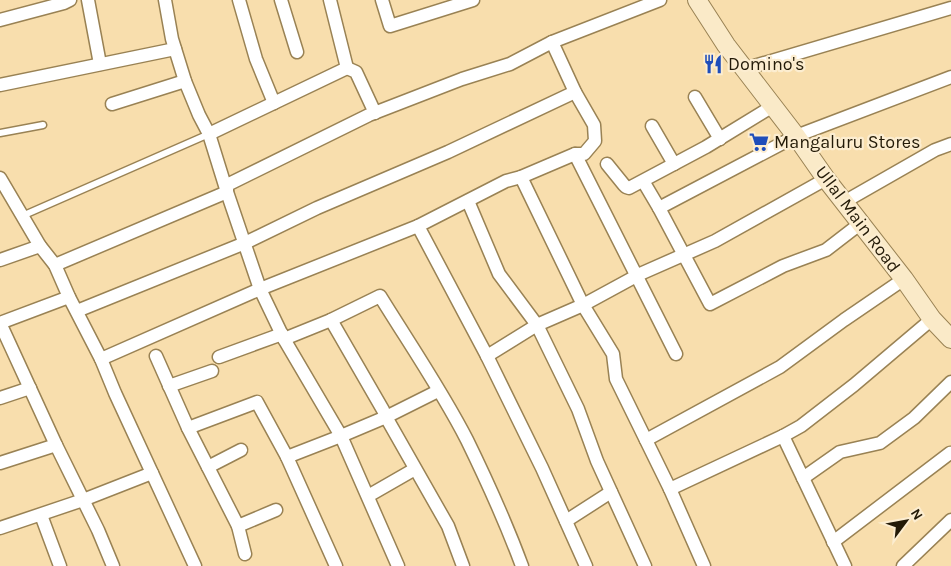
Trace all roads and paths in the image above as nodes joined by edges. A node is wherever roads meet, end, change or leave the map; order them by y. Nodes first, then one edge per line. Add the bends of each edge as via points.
1 (70, 0) edge
2 (88, 0) edge
3 (165, 0) edge
4 (239, 0) edge
5 (281, 0) edge
6 (330, 0) edge
7 (382, 0) edge
8 (473, 0) edge
9 (660, 0) edge
10 (698, 0) edge
11 (951, 8) edge
12 (0, 20) edge
13 (552, 42) junction
14 (175, 48) junction
15 (297, 52) dead end
16 (100, 64) junction
17 (346, 68) junction
18 (744, 69) junction
19 (951, 77) edge
20 (185, 81) junction
21 (0, 85) edge
22 (575, 92) junction
23 (695, 97) dead end
24 (274, 103) junction
25 (112, 104) dead end
26 (773, 106) junction
27 (375, 113) junction
28 (43, 125) dead end
29 (652, 126) dead end
30 (0, 133) edge
31 (209, 134) junction
32 (796, 136) junction
33 (720, 139) junction
34 (951, 144) edge
35 (575, 154) junction
36 (607, 164) dead end
37 (674, 164) junction
38 (0, 178) edge
39 (521, 178) junction
40 (826, 179) junction
41 (646, 186) dead end
42 (227, 192) junction
43 (6, 199) edge
44 (468, 200) junction
45 (844, 202) junction
46 (660, 208) junction
47 (22, 216) junction
48 (861, 223) junction
49 (418, 226) junction
50 (245, 243) junction
51 (40, 246) junction
52 (684, 254) junction
53 (0, 260) edge
54 (55, 265) junction
55 (636, 277) junction
56 (904, 279) junction
57 (260, 289) junction
58 (69, 297) junction
59 (582, 305) junction
60 (77, 311) junction
61 (331, 320) junction
62 (0, 323) edge
63 (537, 325) junction
64 (944, 327) edge
65 (283, 336) junction
66 (676, 354) dead end
67 (156, 356) dead end
68 (487, 356) junction
69 (219, 358) dead end
70 (101, 359) junction
71 (212, 371) dead end
72 (951, 382) edge
73 (170, 386) junction
74 (30, 388) junction
75 (438, 391) junction
76 (0, 398) edge
77 (386, 417) junction
78 (188, 428) junction
79 (341, 436) junction
80 (783, 436) junction
81 (646, 440) junction
82 (56, 445) junction
83 (241, 450) dead end
84 (951, 454) edge
85 (287, 457) junction
86 (0, 463) edge
87 (208, 467) junction
88 (415, 469) junction
89 (152, 473) junction
90 (803, 478) junction
91 (670, 489) junction
92 (611, 492) junction
93 (368, 496) junction
94 (83, 500) junction
95 (276, 510) dead end
96 (41, 515) junction
97 (951, 520) edge
98 (566, 521) junction
99 (238, 526) junction
100 (0, 528) edge
101 (833, 542) junction
102 (245, 554) dead end
103 (60, 566) edge
104 (113, 566) edge
105 (195, 566) edge
106 (336, 566) edge
107 (398, 566) edge
108 (463, 566) edge
109 (522, 566) edge
110 (586, 566) edge
111 (645, 566) edge
112 (704, 566) edge
113 (845, 566) edge
114 (903, 566) edge

1 - 12 street
2 - 16 street
3 - 14 street
4 - 24 street via 256,59
5 - 15 street
6 - 17 street
7 - 8 street via 390,26
9 - 13 street
10 - 18 main road, Ullal Main Road
11 - 18 street
13 - 22 street
13 - 27 street via 510,64
14 - 16 street
14 - 20 street
16 - 21 street
17 - 24 street
17 - 27 street via 356,72
18 - 26 main road, Ullal Main Road
19 - 32 street
20 - 25 street
20 - 31 street
22 - 35 street via 594,125 595,140 584,154
22 - 50 street
23 - 33 street
24 - 31 street
26 - 32 main road, Ullal Main Road
26 - 33 street
27 - 42 street via 227,185
28 - 30 lane
29 - 37 street
31 - 42 street
31 - 47 lane
32 - 40 main road, Ullal Main Road
32 - 46 street
33 - 37 street
34 - 45 street
35 - 39 street
35 - 55 street
36 - 37 street via 627,188
38 - 43 street
39 - 44 street via 506,181
39 - 59 street
40 - 45 main road, Ullal Main Road
40 - 52 street via 715,241
41 - 46 street
42 - 50 street
42 - 54 street
43 - 47 street
44 - 49 street
44 - 63 street via 500,274
45 - 48 main road, Ullal Main Road
46 - 52 street
47 - 51 street
48 - 52 street via 826,250 783,266 710,304
48 - 56 main road, Ullal Main Road
49 - 57 street
49 - 68 street
50 - 57 street
50 - 60 street
51 - 53 street
51 - 54 street
52 - 55 street
54 - 58 street
55 - 59 street
55 - 66 street
56 - 64 main road, Ullal Main Road
56 - 81 street via 780,366
57 - 65 street
57 - 70 street
58 - 60 street
58 - 62 street
59 - 63 street
59 - 81 street via 612,354 616,379
60 - 70 street
61 - 65 street
61 - 75 street via 380,296
61 - 77 street
62 - 74 street
63 - 68 street
63 - 92 street via 578,410
64 - 80 street
65 - 69 street
65 - 79 street
67 - 73 street
68 - 98 street
70 - 89 street
71 - 73 street
72 - 90 street via 914,418 880,442 840,452
73 - 78 street
74 - 76 street
74 - 82 street
75 - 77 street
75 - 109 street via 466,439 509,529
77 - 79 street
77 - 88 street
78 - 85 street via 256,402
78 - 87 street
79 - 85 street
79 - 93 street
80 - 90 street
80 - 91 street
81 - 91 street
82 - 86 street
82 - 94 street
83 - 87 street
84 - 101 street
85 - 106 street
87 - 99 street
88 - 93 street
88 - 108 street via 448,526
89 - 94 street
89 - 105 street
90 - 101 street
91 - 112 street
92 - 98 street
92 - 111 street
93 - 107 street
94 - 96 street
94 - 104 street
95 - 99 street
96 - 100 street
96 - 103 street
97 - 114 street
98 - 110 street
99 - 102 street
101 - 113 street

